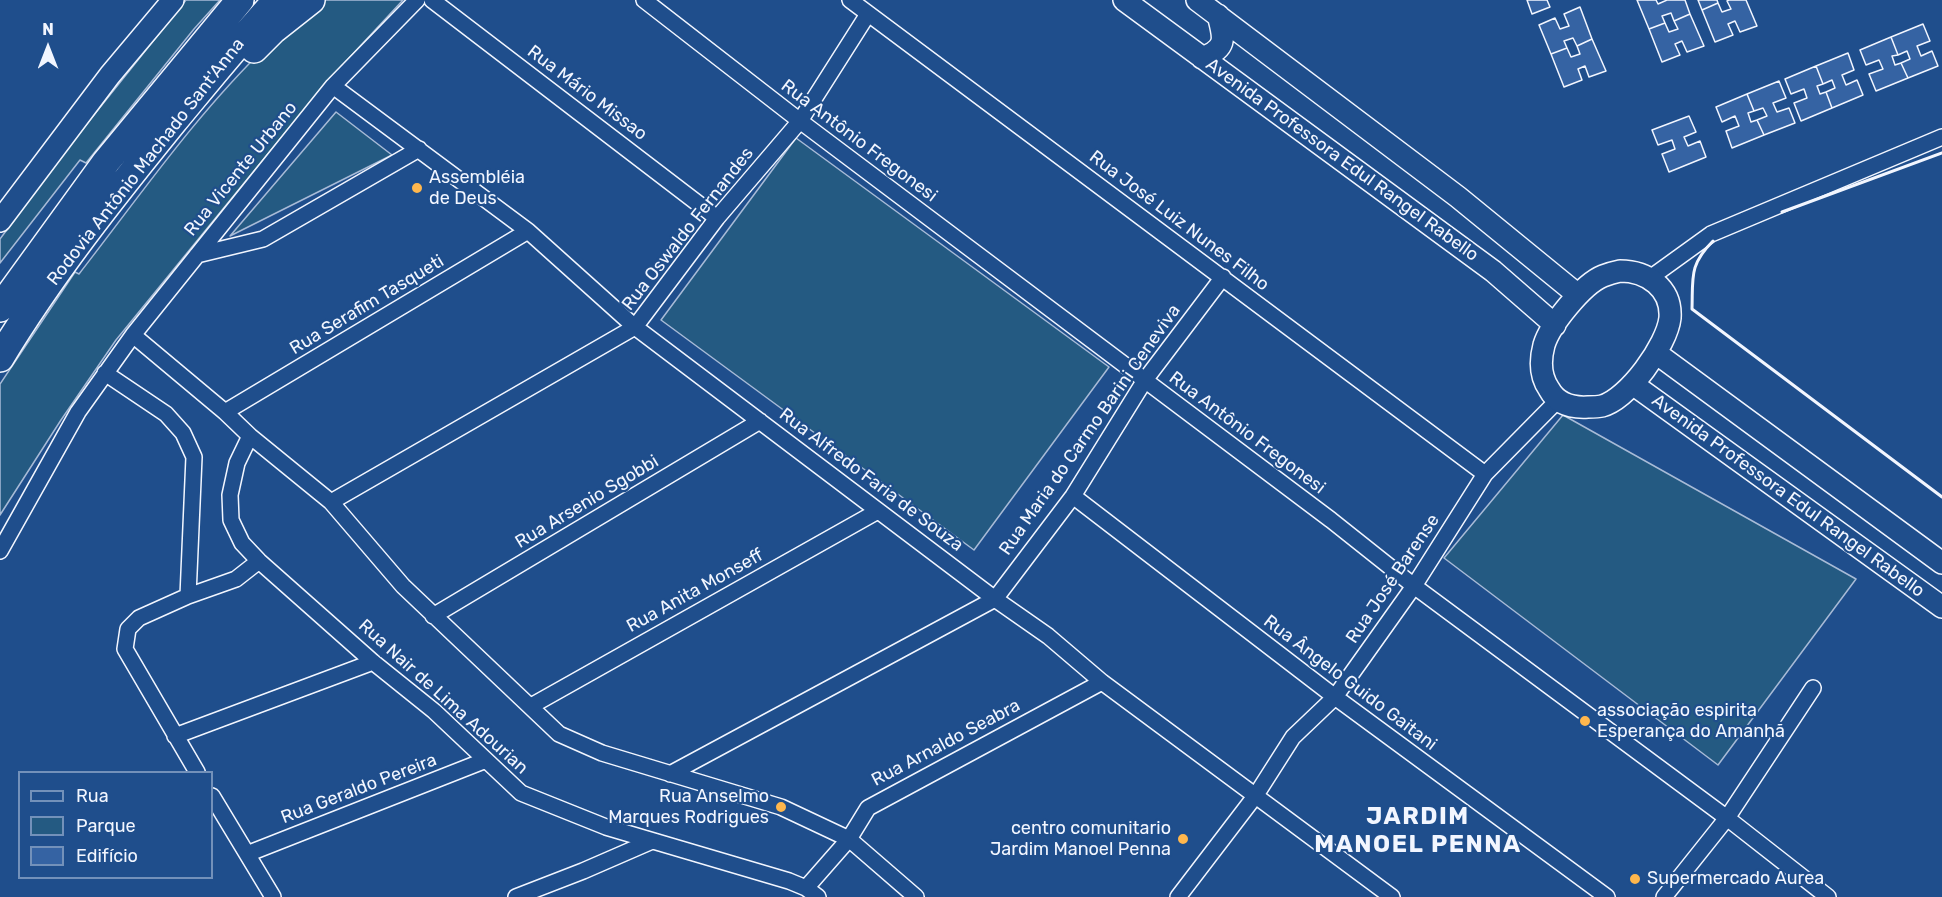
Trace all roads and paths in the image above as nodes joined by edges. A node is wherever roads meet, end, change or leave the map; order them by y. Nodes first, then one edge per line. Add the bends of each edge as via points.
1 (173, 0) edge
2 (240, 0) edge
3 (277, 0) edge
4 (310, 0) edge
5 (417, 0) edge
6 (432, 0) edge
7 (644, 0) edge
8 (850, 0) edge
9 (1124, 0) edge
10 (1197, 0) edge
11 (868, 14) junction
12 (1218, 15) junction
13 (1202, 58) junction
14 (333, 86) junction
15 (800, 121) junction
16 (1942, 137) edge
17 (419, 149) junction
18 (106, 162) junction
19 (137, 167) junction
20 (717, 218) junction
21 (0, 221) edge
22 (528, 231) junction
23 (197, 255) junction
24 (1223, 277) junction
25 (1650, 278) junction
26 (0, 282) edge
27 (1578, 295) junction
28 (0, 308) edge
29 (1555, 325) junction
30 (635, 327) junction
31 (133, 335) junction
32 (1656, 353) junction
33 (0, 358) edge
34 (105, 373) junction
35 (1145, 380) junction
36 (1634, 385) junction
37 (1558, 400) junction
38 (225, 412) junction
39 (760, 421) junction
40 (250, 436) junction
41 (1485, 474) junction
42 (1073, 496) junction
43 (331, 502) junction
44 (878, 511) junction
45 (0, 551) edge
46 (259, 561) junction
47 (1942, 563) edge
48 (1414, 586) junction
49 (188, 596) junction
50 (995, 598) junction
51 (1942, 607) edge
52 (434, 616) junction
53 (373, 662) junction
54 (1102, 682) junction
55 (1812, 688) dead end
56 (1335, 697) junction
57 (531, 706) junction
58 (175, 736) junction
59 (486, 760) junction
60 (196, 771) edge
61 (670, 774) junction
62 (1256, 795) junction
63 (213, 798) edge
64 (1727, 818) junction
65 (849, 839) junction
66 (652, 841) junction
67 (247, 854) junction
68 (812, 893) edge
69 (1181, 896) edge
70 (273, 897) edge
71 (516, 897) edge
72 (916, 897) edge
73 (1392, 897) edge
74 (1607, 897) edge
75 (1664, 897) edge
76 (1828, 897) edge

1 - 21 main road via 110,75
2 - 18 highway, Rodovia Antônio Machado Sant'Anna
3 - 19 highway, Rodovia Antônio Machado Sant'Anna
4 - 19 highway via 273,30
5 - 14 street, Rua Vicente Urbano
6 - 20 street, Rua Mário Missao
7 - 15 street, Rua Antônio Fregonesi
8 - 11 street, Rua José Luiz Nunes Filho
9 - 13 main road, Avenida Professora Edul Rangel Rabello
10 - 12 main road, Avenida Professora Edul Rangel Rabello
11 - 15 street, Rua Oswaldo Fernandes
11 - 24 street, Rua José Luiz Nunes Filho
12 - 13 main road via 1224,36 1222,45
12 - 27 main road, Avenida Professora Edul Rangel Rabello via 1458,197
13 - 29 main road, Avenida Professora Edul Rangel Rabello via 1493,271
14 - 17 street, Rua Alfredo Faria de Souza
14 - 23 street, Rua Vicente Urbano
15 - 20 street, Rua Oswaldo Fernandes
15 - 35 street, Rua Antônio Fregonesi
16 - 25 street via 1711,234
17 - 22 street, Rua Alfredo Faria de Souza
17 - 23 street via 263,239
18 - 26 highway via 41,230
18 - 28 highway, Rodovia Antônio Machado Sant'Anna
19 - 33 highway, Rodovia Antônio Machado Sant'Anna
20 - 30 street, Rua Oswaldo Fernandes
22 - 30 street, Rua Alfredo Faria de Souza
22 - 38 street, Rua Serafim Tasqueti
23 - 31 street, Rua Vicente Urbano
24 - 35 street, Rua Maria do Carmo Barini Ceneviva
24 - 41 street, Rua José Luiz Nunes Filho
25 - 27 main road via 1636,271 1620,271 1601,276
25 - 32 main road via 1667,300 1670,318
27 - 29 main road
29 - 37 main road via 1541,361 1544,381
30 - 39 street, Rua Alfredo Faria de Souza
30 - 43 street, Rua Oswaldo Fernandes
31 - 34 street, Rua Vicente Urbano
31 - 38 street
32 - 36 main road
32 - 47 main road, Avenida Professora Edul Rangel Rabello
34 - 45 street, Rua Vicente Urbano via 78,412
34 - 49 street via 166,414 183,433 195,457
35 - 42 street, Rua Maria do Carmo Barini Ceneviva
35 - 48 street, Rua Antônio Fregonesi
36 - 37 main road via 1603,406 1570,406
36 - 51 main road, Avenida Professora Edul Rangel Rabello
37 - 41 street, Rua José Barense
38 - 40 street
39 - 44 street, Rua Alfredo Faria de Souza
39 - 52 street, Rua Arsenio Sgobbi
40 - 43 street
40 - 46 street, Rua Nair de Lima Adourian via 237,463 230,495 231,520 242,543
41 - 48 street, Rua José Barense
42 - 50 street, Rua Maria do Carmo Barini Ceneviva
42 - 56 street, Rua Ângelo Guido Gaitani
43 - 52 street
44 - 50 street, Rua Alfredo Faria de Souza
44 - 57 street, Rua Anita Monseff
46 - 49 street via 236,579
46 - 53 street, Rua Nair de Lima Adourian
48 - 56 street, Rua José Barense
48 - 64 street, Rua Antônio Fregonesi
49 - 58 street via 139,618 128,629 125,649
50 - 54 street, Rua Alfredo Faria de Souza
50 - 61 street, Rua Maria do Carmo Barini Ceneviva
52 - 57 street
53 - 58 street
53 - 59 street, Rua Nair de Lima Adourian
54 - 62 street, Rua Alfredo Faria de Souza
54 - 65 street, Rua Arnaldo Seabra via 868,808
55 - 64 street
56 - 62 street, Rua José Barense via 1293,737
56 - 74 street, Rua Ângelo Guido Gaitani
57 - 61 street via 559,734 602,753
58 - 60 street
59 - 66 street, Rua Nair de Lima Adourian via 521,793
59 - 67 street, Rua Geraldo Pereira
61 - 65 street via 781,807
62 - 69 street, Rua José Barense
62 - 73 street, Rua Alfredo Faria de Souza
63 - 67 street
64 - 75 street
64 - 76 street, Rua Antônio Fregonesi
65 - 68 street, Rua Arnaldo Seabra
65 - 72 street
66 - 68 street, Rua Nair de Lima Adourian via 789,881
66 - 71 street
67 - 70 street

